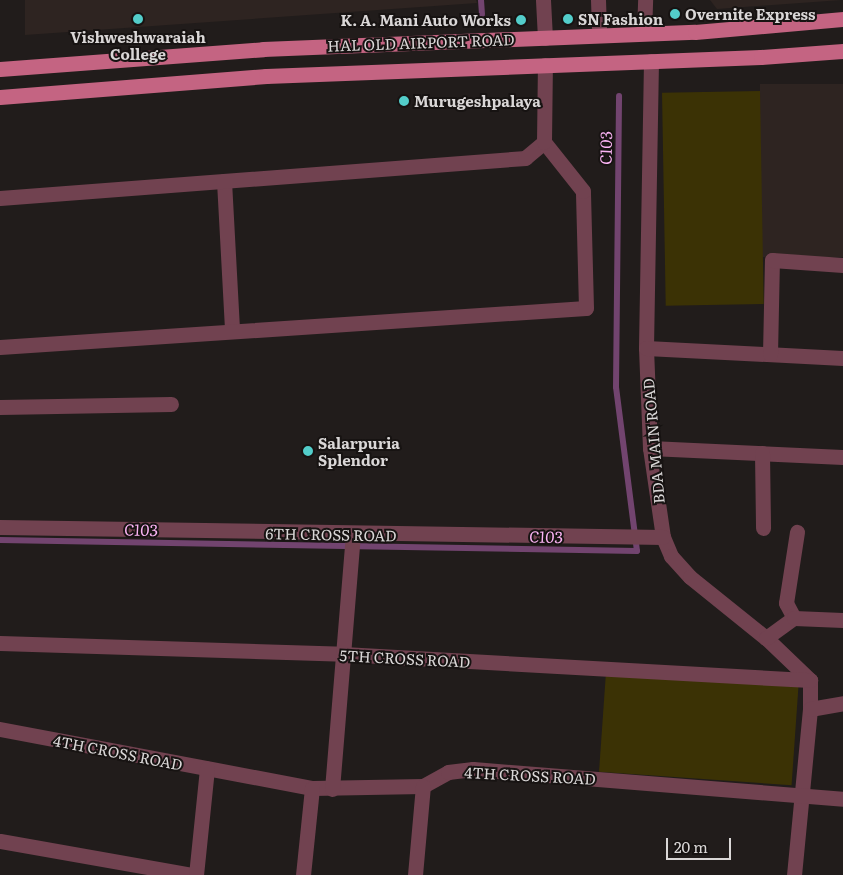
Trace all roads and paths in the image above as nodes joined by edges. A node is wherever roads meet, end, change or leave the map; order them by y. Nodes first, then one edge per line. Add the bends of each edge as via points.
1 (543, 0) edge
2 (598, 0) edge
3 (645, 0) edge
4 (843, 19) edge
5 (644, 32) junction
6 (599, 34) junction
7 (545, 38) junction
8 (843, 51) edge
9 (652, 61) junction
10 (545, 66) junction
11 (0, 69) edge
12 (0, 96) edge
13 (544, 142) junction
14 (224, 181) junction
15 (0, 198) edge
16 (843, 265) edge
17 (232, 331) junction
18 (0, 347) edge
19 (646, 348) junction
20 (770, 354) junction
21 (843, 358) edge
22 (171, 404) dead end
23 (0, 407) edge
24 (650, 448) junction
25 (762, 453) junction
26 (843, 457) edge
27 (0, 527) edge
28 (763, 528) dead end
29 (797, 532) dead end
30 (353, 534) junction
31 (663, 537) junction
32 (794, 618) junction
33 (843, 620) edge
34 (766, 638) junction
35 (0, 643) edge
36 (343, 654) junction
37 (810, 680) junction
38 (843, 703) edge
39 (810, 709) junction
40 (0, 729) edge
41 (207, 769) junction
42 (423, 786) junction
43 (312, 788) junction
44 (332, 789) junction
45 (800, 794) junction
46 (843, 799) edge
47 (0, 841) edge
48 (195, 875) edge
49 (303, 875) edge
50 (415, 875) edge
51 (794, 875) edge

1 - 7 street
2 - 6 street
3 - 5 street
4 - 5 main road, HAL OLD AIRPORT ROAD via 695,32
5 - 6 main road, HAL OLD AIRPORT ROAD
6 - 7 main road, HAL OLD AIRPORT ROAD
7 - 11 main road, HAL OLD AIRPORT ROAD via 263,49
8 - 9 main road, HAL OLD AIRPORT ROAD
9 - 10 main road, HAL OLD AIRPORT ROAD
9 - 19 street, BDA MAIN ROAD
10 - 12 main road, HAL OLD AIRPORT ROAD via 266,76
10 - 13 street
13 - 14 street via 525,158
13 - 17 street via 583,191 586,308
14 - 15 street
14 - 17 street
16 - 20 street via 772,260
17 - 18 street
19 - 20 street
19 - 24 street, BDA MAIN ROAD
20 - 21 street
22 - 23 street
24 - 25 street
24 - 31 street, BDA MAIN ROAD
25 - 26 street
25 - 28 street
27 - 30 street, 6TH CROSS ROAD
29 - 32 street via 786,603
30 - 31 street, 6TH CROSS ROAD
30 - 36 street
31 - 34 street, BDA MAIN ROAD via 671,556 690,577
32 - 33 street
32 - 34 street
34 - 37 street, BDA MAIN ROAD
35 - 36 street, 5TH CROSS ROAD
36 - 37 street, 5TH CROSS ROAD
36 - 44 street
37 - 39 street
38 - 39 street
39 - 45 street
40 - 41 street, 4TH CROSS ROAD
41 - 43 street, 4TH CROSS ROAD
41 - 48 street
42 - 44 street, 4TH CROSS ROAD
42 - 45 street, 4TH CROSS ROAD via 448,772 473,769
42 - 50 street
43 - 44 street, 4TH CROSS ROAD
43 - 49 street
45 - 46 street, 4TH CROSS ROAD
45 - 51 street
47 - 48 street

